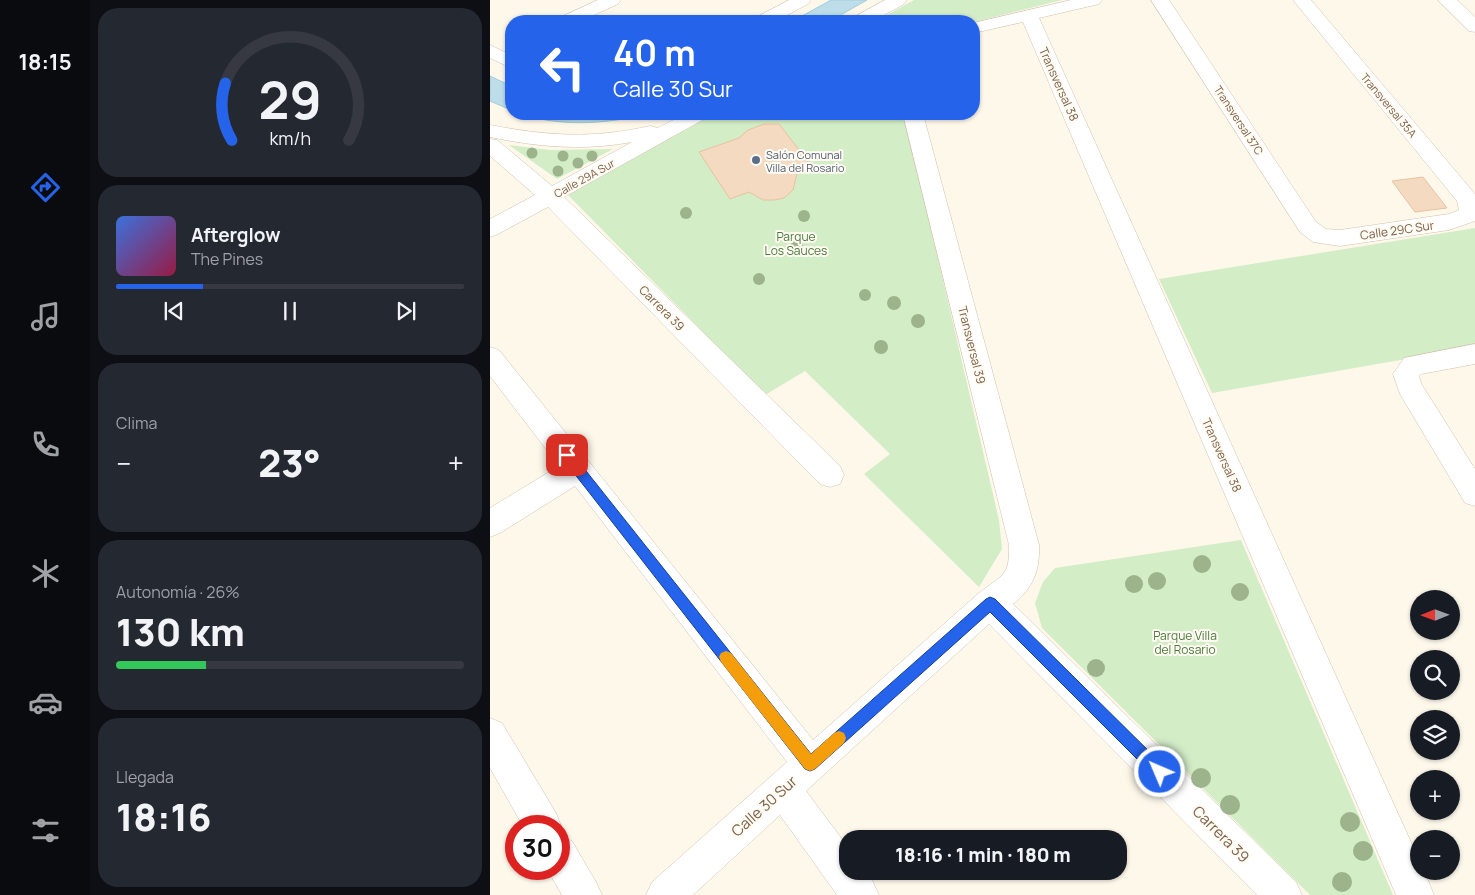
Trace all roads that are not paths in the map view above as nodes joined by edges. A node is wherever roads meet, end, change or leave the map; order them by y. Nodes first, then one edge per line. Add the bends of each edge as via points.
1 (612, 0) edge
2 (898, 0) edge
3 (1093, 0) edge
4 (1160, 0) edge
5 (1302, 0) edge
6 (1447, 0) edge
7 (792, 2) edge
8 (580, 15) edge
9 (772, 15) edge
10 (871, 15) edge
11 (1029, 15) junction
12 (980, 27) edge
13 (1475, 28) edge
14 (688, 120) edge
15 (915, 120) edge
16 (678, 126) junction
17 (490, 131) edge
18 (490, 145) edge
19 (550, 196) junction
20 (1471, 213) joint
21 (490, 229) edge
22 (1321, 236) joint
23 (1475, 354) edge
24 (490, 357) edge
25 (578, 469) junction
26 (830, 475) dead end
27 (1475, 494) edge
28 (490, 524) edge
29 (1021, 577) joint
30 (990, 603) junction
31 (490, 735) edge
32 (810, 764) junction
33 (783, 789) junction
34 (537, 815) edge
35 (570, 873) edge
36 (583, 895) edge
37 (665, 895) edge
38 (860, 895) edge
39 (1283, 895) edge
40 (1415, 895) edge

1 - 8 street
2 - 10 street
3 - 11 street
4 - 22 street, Transversal 37C via 1308,227
5 - 20 street, Transversal 35A via 1467,199
6 - 13 street
7 - 9 street
11 - 12 street
11 - 40 street, Transversal 38
14 - 16 street, Calle 29A Sur
15 - 29 street, Transversal 39 via 1024,545 1025,562
16 - 17 street, Calle 29A Sur via 622,139 574,141 540,140
16 - 19 street, Calle 29A Sur
18 - 19 street, Carrera 39
19 - 21 street, Calle 29A Sur
19 - 26 street, Carrera 39
20 - 22 street, Calle 29C Sur via 1449,222 1340,238
23 - 27 street via 1413,365 1406,374 1409,387
24 - 25 street
25 - 28 street
25 - 32 street
29 - 30 street, Calle 30 Sur
30 - 32 street, Calle 30 Sur
30 - 39 street, Carrera 39
31 - 34 street
32 - 33 street, Calle 30 Sur
33 - 37 street, Calle 30 Sur
33 - 38 street
35 - 36 street

